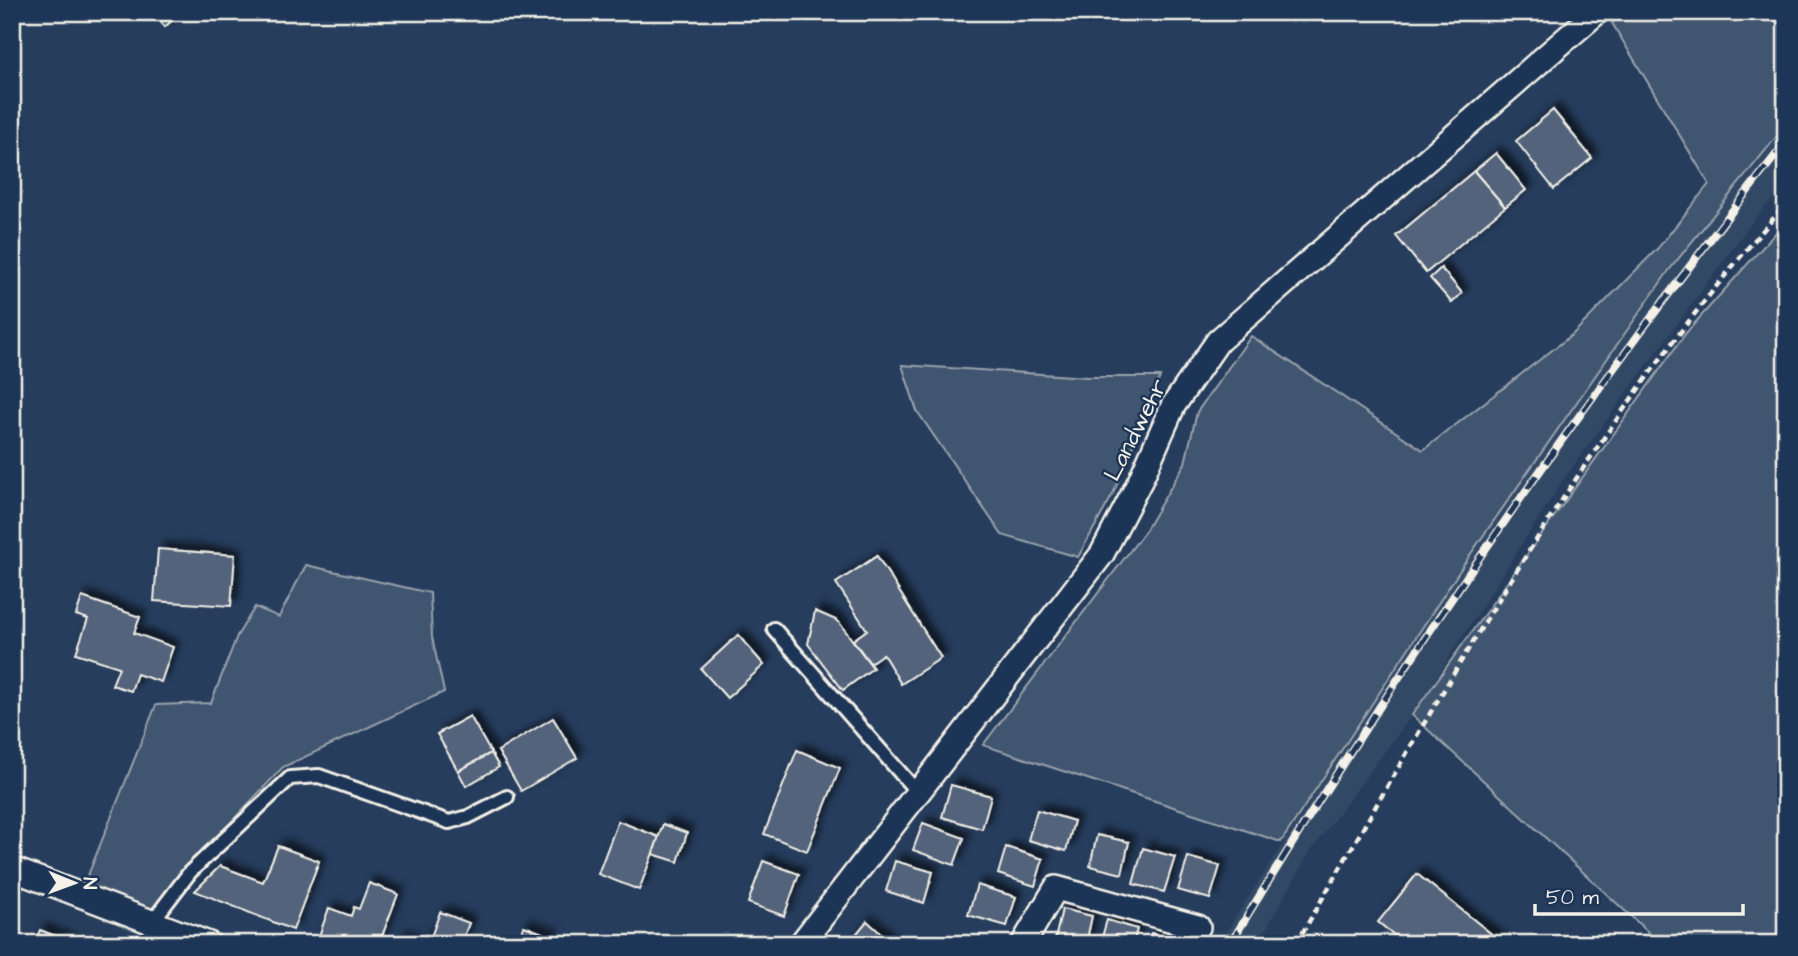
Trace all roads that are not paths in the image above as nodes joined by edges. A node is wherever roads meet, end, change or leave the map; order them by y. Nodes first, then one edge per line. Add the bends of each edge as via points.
1 (1597, 12) edge
2 (775, 629) dead end
3 (918, 793) junction
4 (507, 797) dead end
5 (12, 869) edge
6 (152, 922) junction
7 (1198, 927) dead end
8 (209, 944) edge
9 (801, 944) edge
10 (1023, 944) edge

1 - 3 street, Landwehr via 1218,341 1173,406 1102,554
2 - 3 lane
3 - 9 street, Landwehr
4 - 6 lane via 449,822 319,776 290,778 190,872
5 - 6 street
6 - 8 street
7 - 10 street via 1056,888

